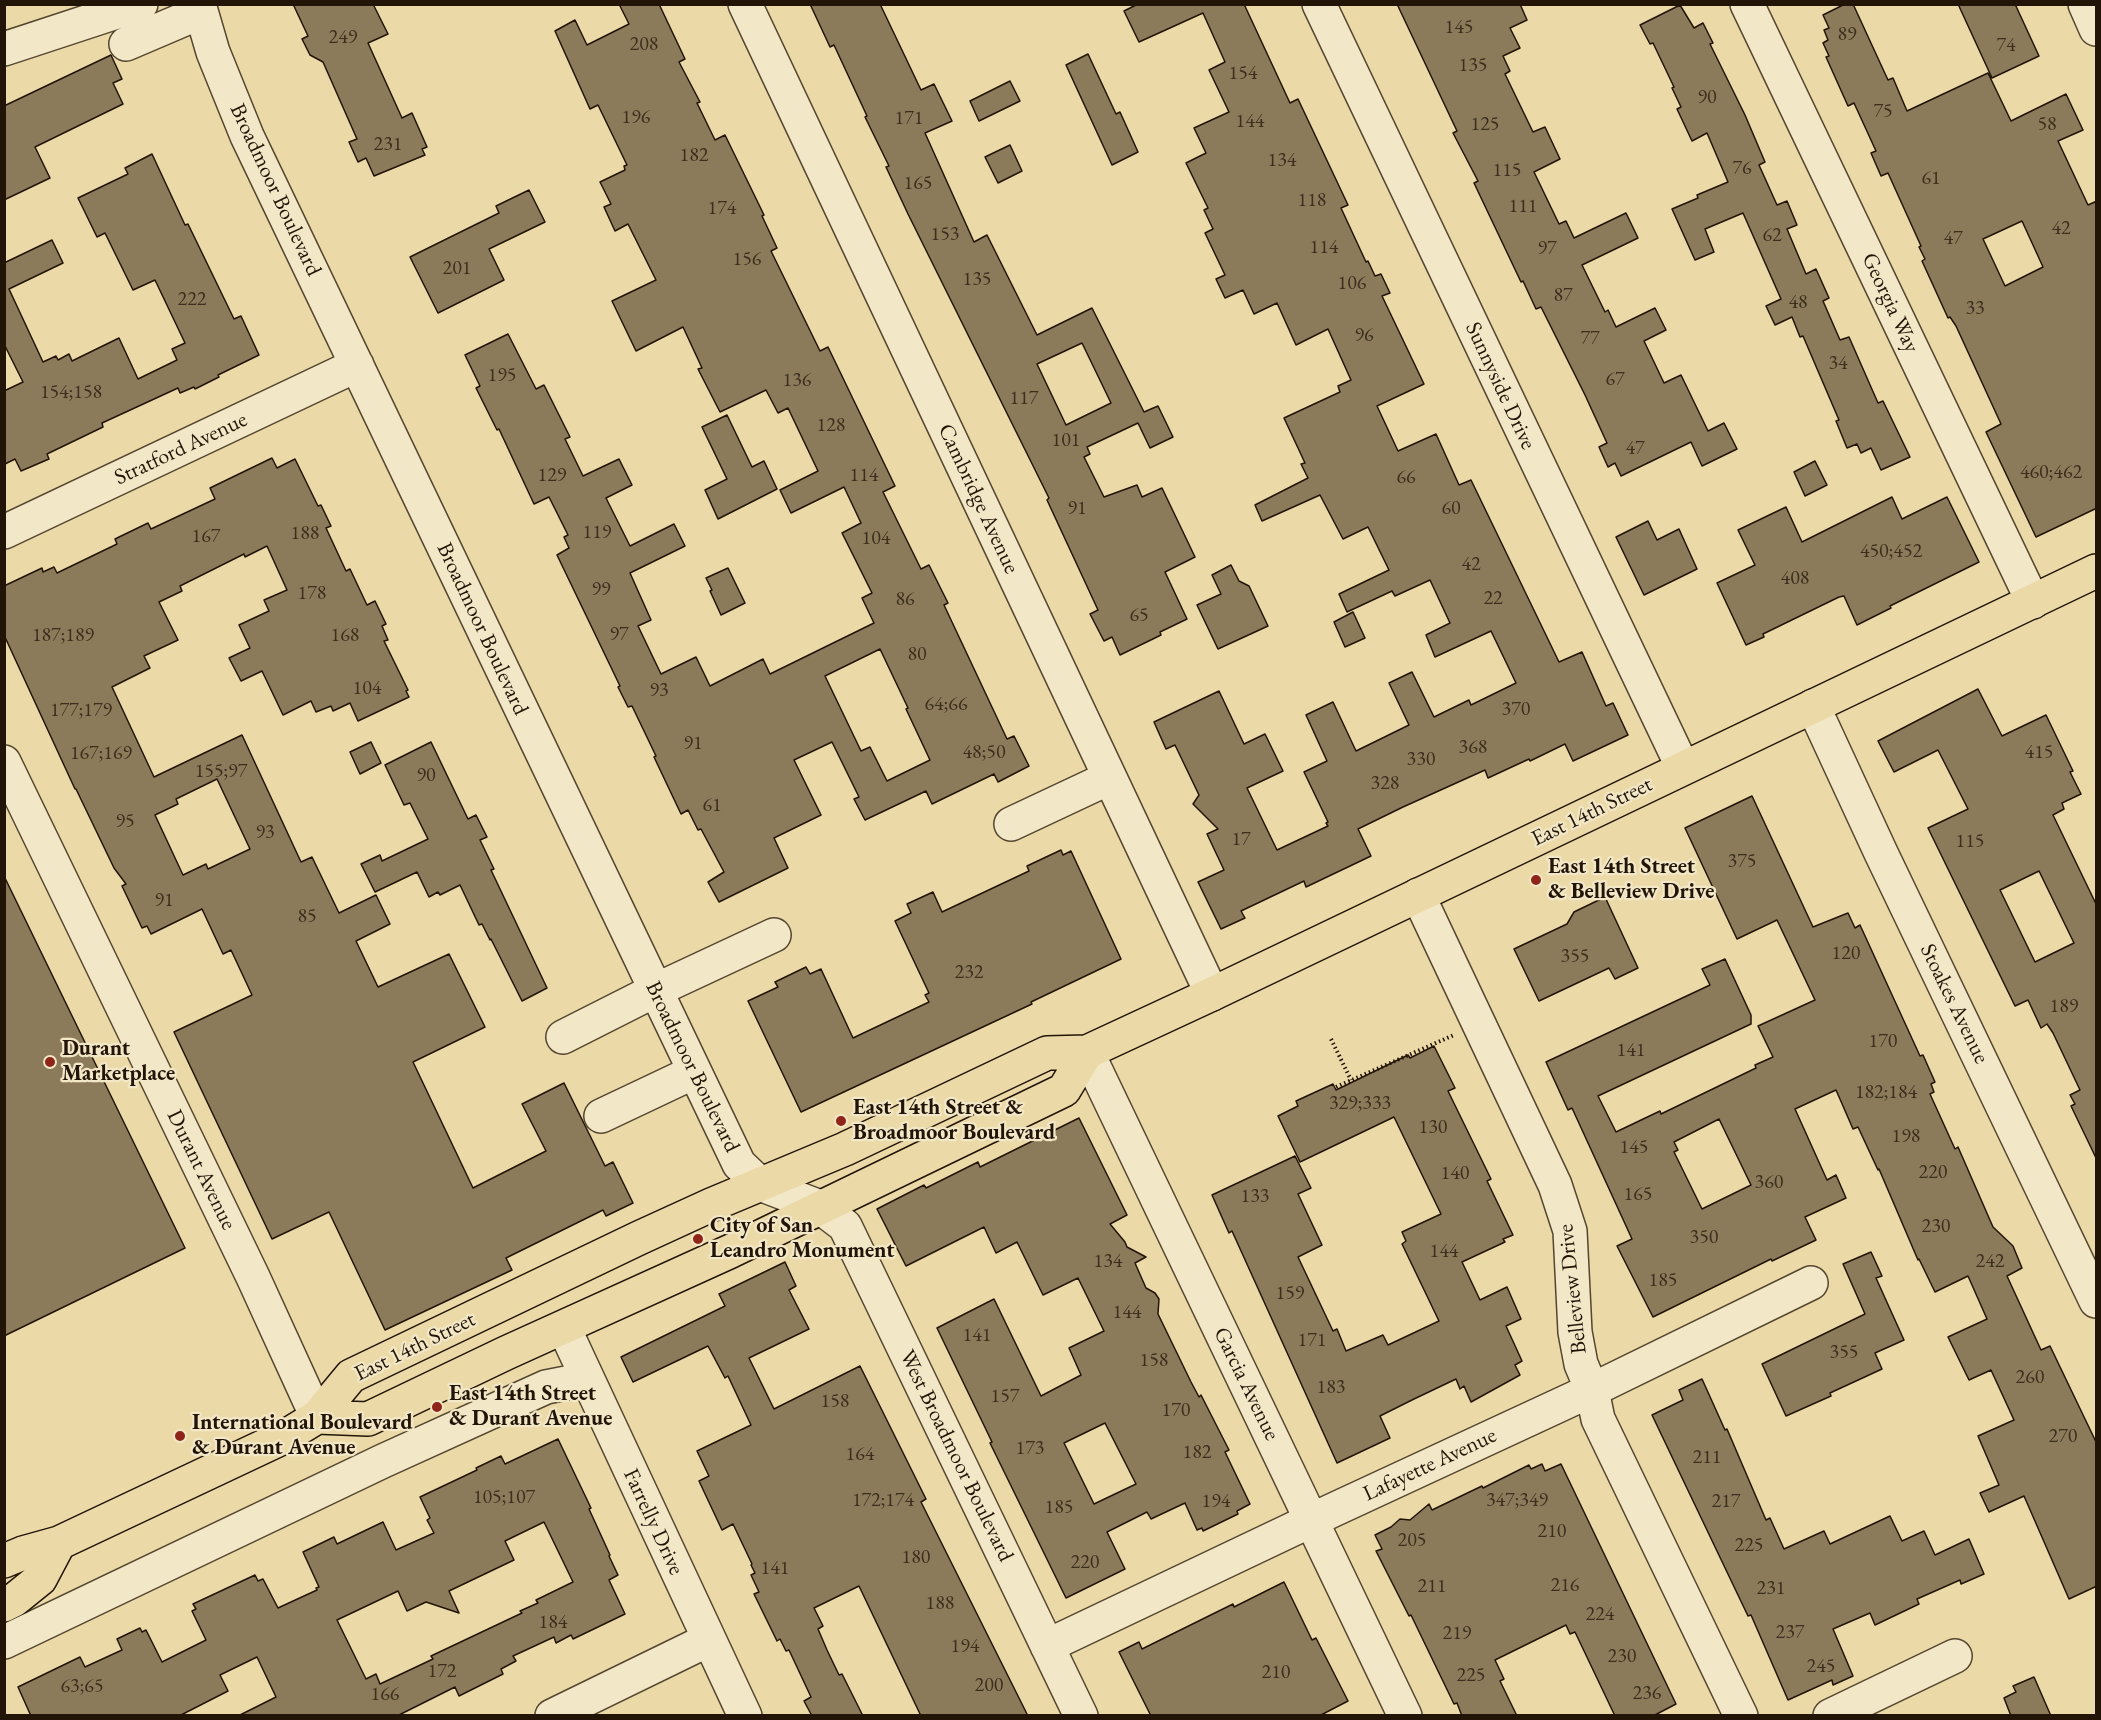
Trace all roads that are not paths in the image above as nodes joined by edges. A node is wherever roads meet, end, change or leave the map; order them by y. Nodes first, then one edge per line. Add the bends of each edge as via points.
1 (141, 4) edge
2 (745, 4) edge
3 (1319, 4) edge
4 (1747, 4) edge
5 (2085, 4) edge
6 (200, 8) edge
7 (2097, 29) edge
8 (126, 44) dead end
9 (4, 49) edge
10 (357, 365) junction
11 (4, 532) edge
12 (2097, 571) edge
13 (2033, 602) junction
14 (1813, 706) junction
15 (4, 762) edge
16 (1683, 768) junction
17 (1110, 778) junction
18 (1011, 824) dead end
19 (1418, 895) junction
20 (774, 935) dead end
21 (654, 991) junction
22 (1212, 994) junction
23 (563, 1037) dead end
24 (1087, 1052) junction
25 (694, 1072) junction
26 (601, 1116) dead end
27 (760, 1184) junction
28 (820, 1207) junction
29 (1811, 1283) dead end
30 (2097, 1301) edge
31 (564, 1328) junction
32 (587, 1379) junction
33 (1592, 1390) junction
34 (317, 1417) junction
35 (1312, 1520) junction
36 (60, 1543) junction
37 (4, 1561) edge
38 (4, 1605) edge
39 (708, 1640) junction
40 (4, 1642) edge
41 (1047, 1646) junction
42 (1955, 1656) dead end
43 (552, 1716) edge
44 (745, 1716) edge
45 (1081, 1716) edge
46 (1405, 1716) edge
47 (1741, 1716) edge
48 (1830, 1716) edge

1 - 9 street
2 - 17 street, Cambridge Avenue
3 - 16 street, Sunnyside Drive
4 - 13 street, Georgia Way
5 - 7 street
6 - 8 street
6 - 10 street, Broadmoor Boulevard via 247,136
10 - 11 street, Stratford Avenue
10 - 21 street, Broadmoor Boulevard
12 - 13 main road, East 14th Street
13 - 14 main road, East 14th Street
14 - 16 main road, East 14th Street
14 - 30 street, Stoakes Avenue
15 - 34 street, Durant Avenue
16 - 19 main road, East 14th Street
17 - 18 street
17 - 22 street, Cambridge Avenue
19 - 22 main road, East 14th Street
19 - 33 street, Belleview Drive via 1554,1185 1570,1231 1575,1332 1581,1364
20 - 21 street
21 - 23 street
21 - 25 street, Broadmoor Boulevard
22 - 24 main road, East 14th Street
24 - 27 main road, East 14th Street via 1047,1053 845,1149
24 - 28 main road, East 14th Street via 1064,1090
24 - 35 street, Garcia Avenue
25 - 26 street
25 - 27 street, Broadmoor Boulevard via 739,1164
27 - 28 street, Broadmoor Boulevard
27 - 34 main road, East 14th Street via 351,1376
28 - 31 main road, East 14th Street
28 - 41 street, West Broadmoor Boulevard via 845,1226
29 - 33 street, Lafayette Avenue
31 - 32 street, Farrelly Drive
31 - 34 main road, East 14th Street via 368,1419
32 - 39 street, Farrelly Drive
32 - 40 street via 546,1387
33 - 35 street, Lafayette Avenue
33 - 47 street, Belleview Drive via 1598,1419
34 - 36 main road via 286,1436
35 - 41 street, Lafayette Avenue
35 - 46 street, Garcia Avenue
36 - 37 main road
36 - 38 main road via 40,1579
39 - 43 street
39 - 44 street, Farrelly Drive
41 - 45 street, West Broadmoor Boulevard
42 - 48 street

